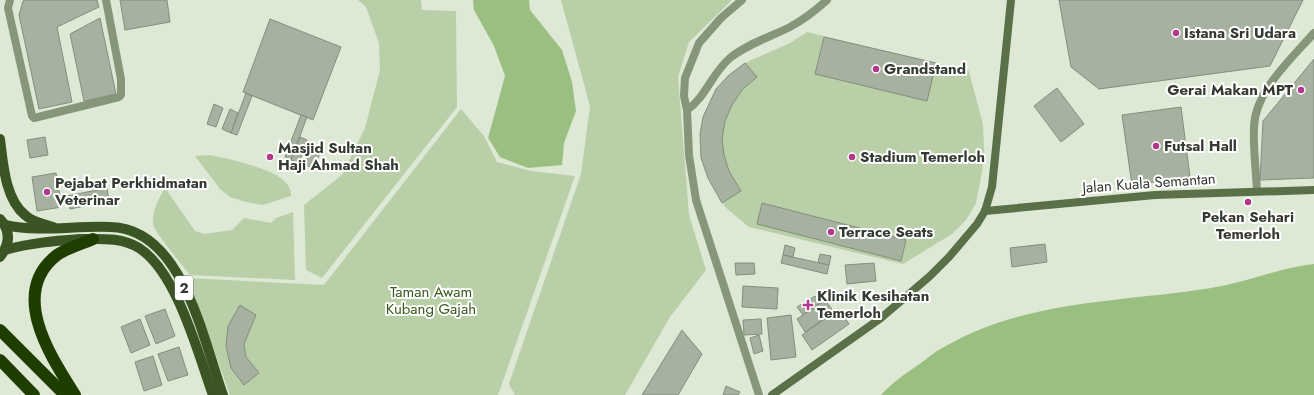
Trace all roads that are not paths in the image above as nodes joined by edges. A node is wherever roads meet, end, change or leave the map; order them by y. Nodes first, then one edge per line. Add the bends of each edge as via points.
1 (10, 0) edge
2 (106, 0) edge
3 (742, 0) edge
4 (827, 0) edge
5 (1011, 0) edge
6 (1314, 33) edge
7 (687, 110) junction
8 (0, 140) edge
9 (1314, 190) edge
10 (1257, 192) junction
11 (985, 211) junction
12 (2, 222) edge
13 (63, 229) junction
14 (93, 239) junction
15 (3, 254) edge
16 (0, 322) edge
17 (0, 330) edge
18 (25, 353) junction
19 (0, 360) edge
20 (34, 395) edge
21 (65, 395) edge
22 (75, 395) edge
23 (213, 395) edge
24 (223, 395) edge
25 (759, 395) edge
26 (772, 395) edge

1 - 2 street via 8,8 34,118 119,98 121,95 121,79
3 - 7 street via 721,18 699,43 685,78 684,96
4 - 7 street via 791,26 730,58 713,75 696,104
5 - 11 main road via 992,187
6 - 10 street via 1278,73 1259,106 1254,127
7 - 25 street via 689,155 696,200
8 - 13 main road via 10,189 18,209 35,221
9 - 10 main road, Jalan Kuala Semantan
10 - 11 main road, Jalan Kuala Semantan via 1155,195
11 - 26 main road via 949,258 911,294
12 - 13 main road via 19,228
12 - 15 main road via 8,233 8,242
13 - 24 main road, 2 via 123,228 146,236 167,257 196,316
14 - 15 main road via 43,241
14 - 22 highway, 2 via 58,255 45,267 38,280 34,297 42,336
14 - 23 main road, 2 via 116,240 133,246 150,257 160,269 174,291
16 - 18 highway
17 - 18 highway
18 - 21 highway
19 - 20 highway

